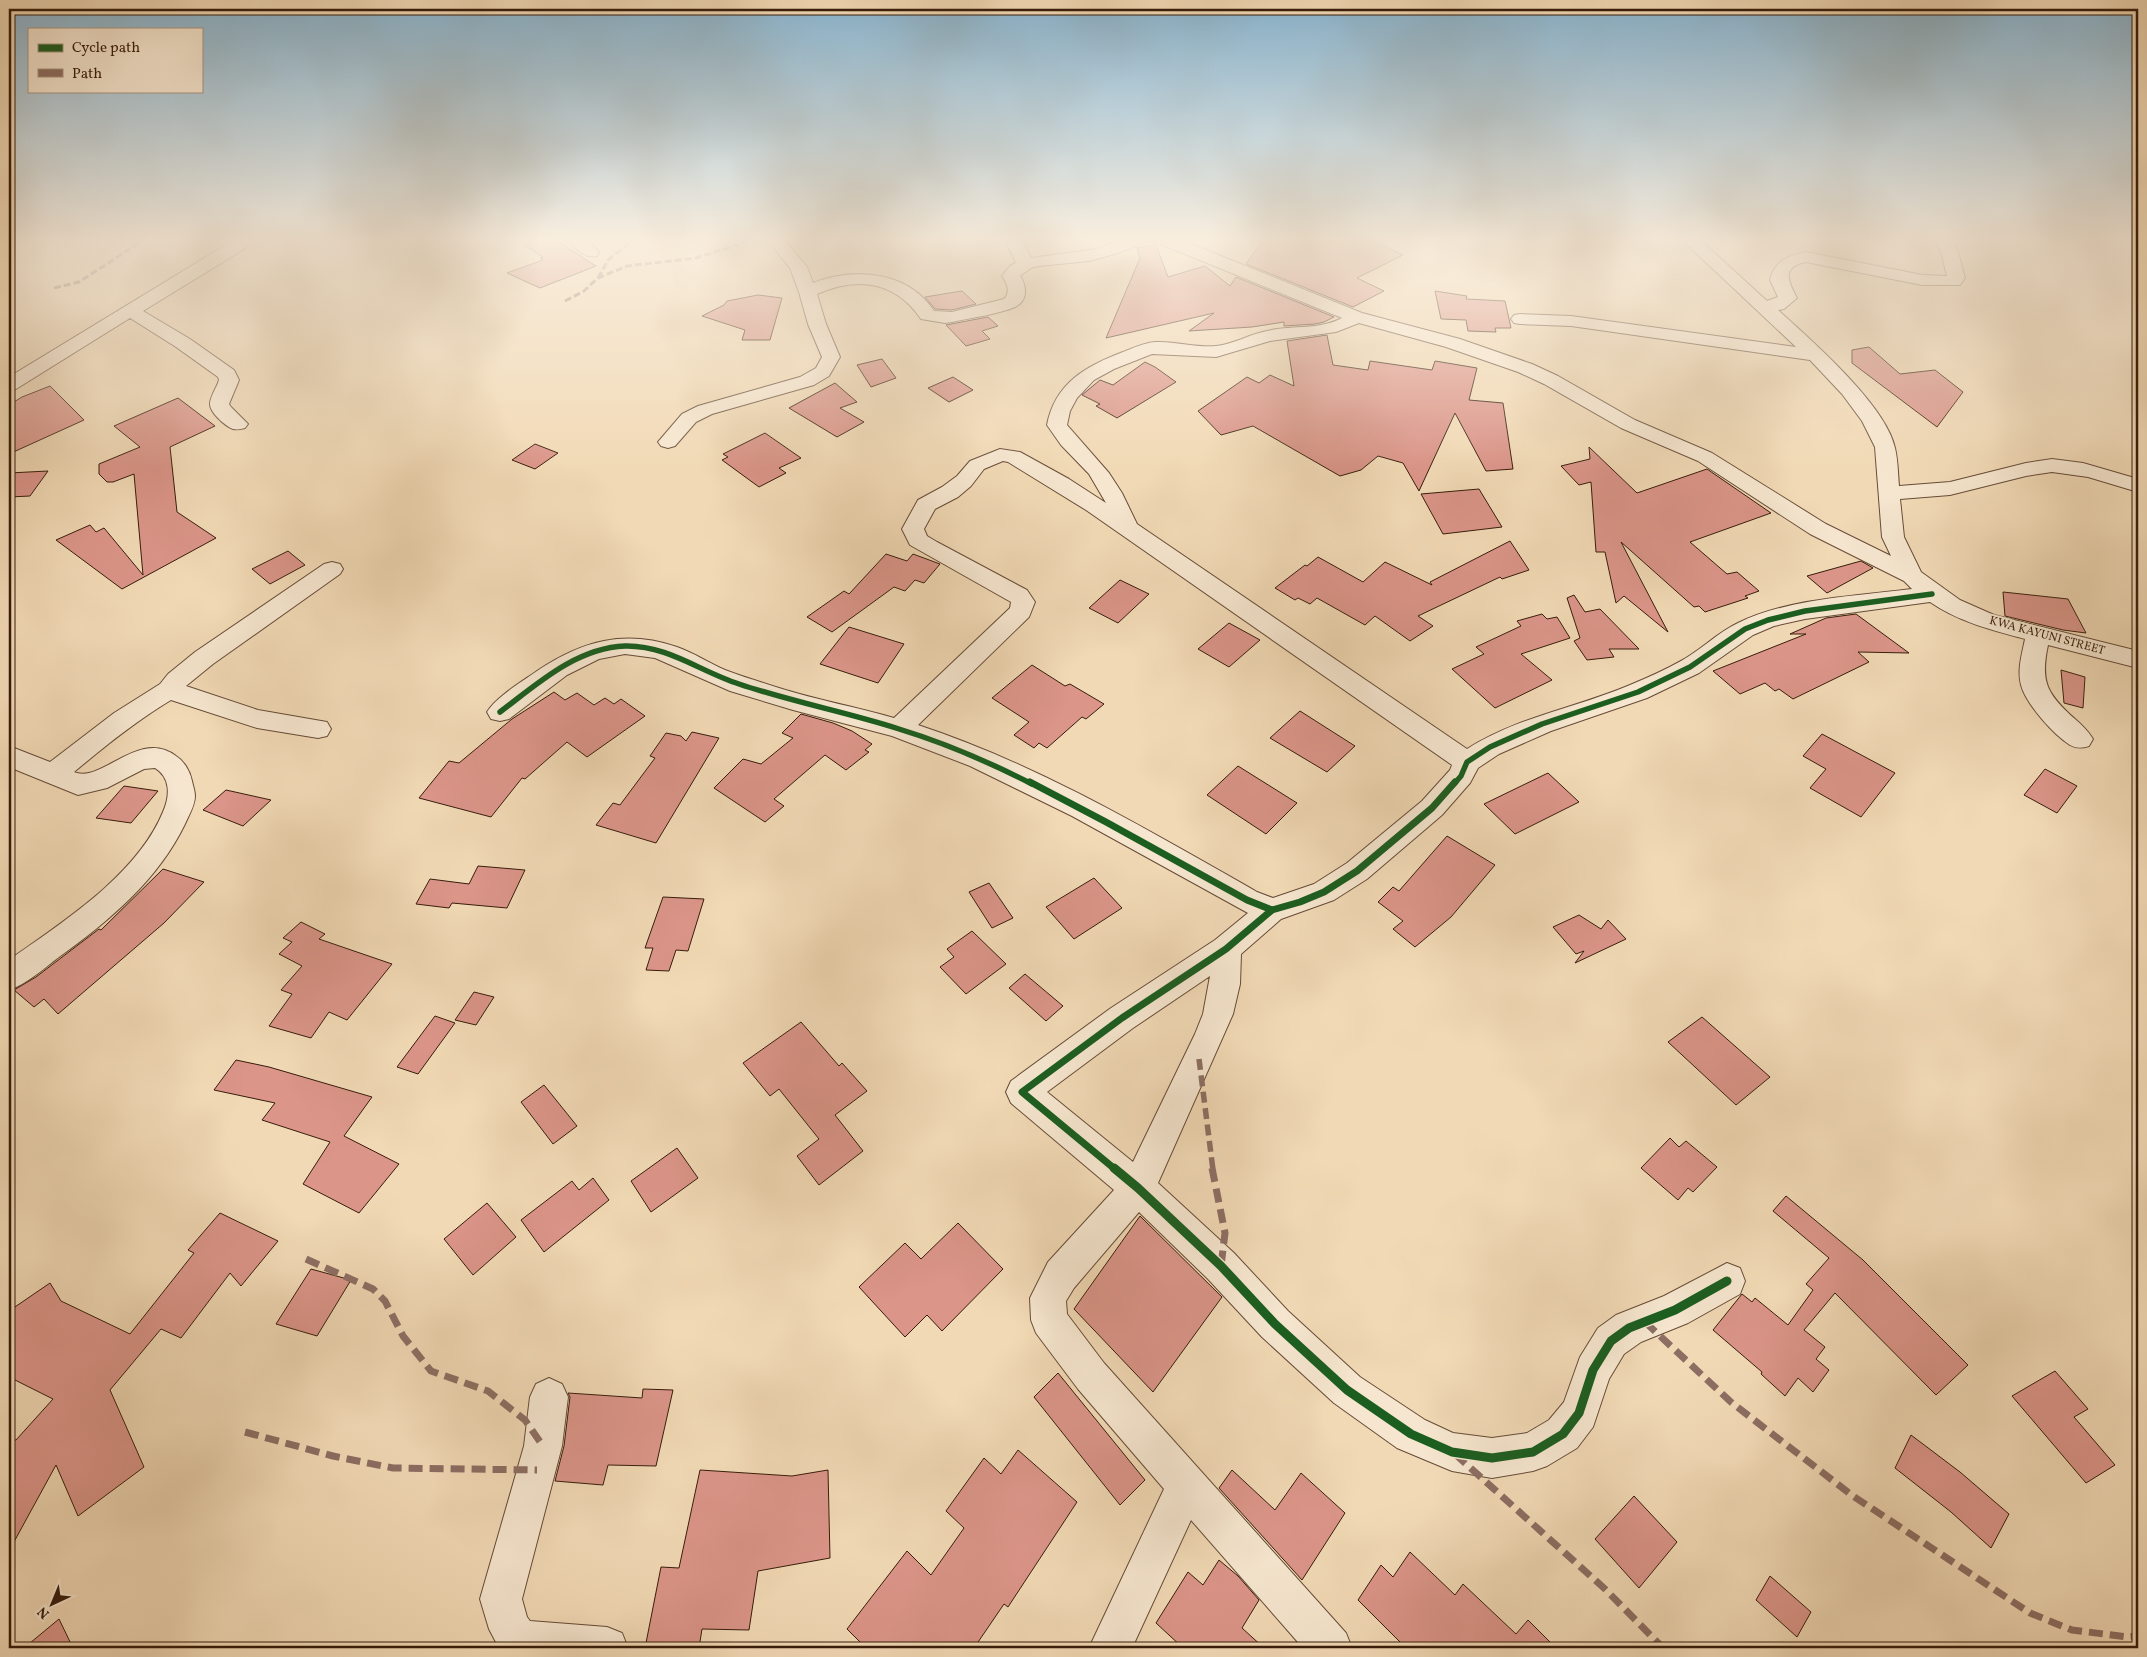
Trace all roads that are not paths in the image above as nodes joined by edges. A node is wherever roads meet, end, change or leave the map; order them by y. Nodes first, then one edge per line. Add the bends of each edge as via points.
1 (126, 314) edge
2 (136, 314) edge
3 (814, 314) edge
4 (926, 314) edge
5 (963, 314) edge
6 (1349, 314) edge
7 (1771, 314) edge
8 (1356, 317) junction
9 (1520, 319) dead end
10 (1816, 355) junction
11 (9, 385) edge
12 (238, 424) dead end
13 (668, 442) dead end
14 (2138, 486) edge
15 (1890, 493) junction
16 (1127, 527) junction
17 (332, 569) dead end
18 (1912, 576) junction
19 (1932, 594) junction
20 (2038, 636) junction
21 (2138, 660) edge
22 (169, 690) junction
23 (500, 712) dead end
24 (899, 728) junction
25 (318, 729) dead end
26 (2080, 739) dead end
27 (9, 756) edge
28 (1467, 762) junction
29 (53, 775) junction
30 (1272, 910) junction
31 (1226, 949) junction
32 (9, 977) edge
33 (1138, 1188) junction
34 (1727, 1281) dead end
35 (549, 1397) dead end
36 (1186, 1485) junction
37 (607, 1648) edge
38 (1110, 1648) edge
39 (1331, 1648) edge

1 - 11 street
2 - 12 street via 227,374 229,380 219,399 219,406
3 - 13 street via 832,357 822,374 705,410 689,418
4 - 5 street via 945,318
6 - 8 street
7 - 10 street, KWA KAYUNI STREET
8 - 16 street via 1336,327 1269,336 1227,350 1191,352 1157,347 1087,376 1064,403 1057,425 1094,468 1121,511
8 - 18 street via 1453,343 1551,380 1621,420 1705,457 1818,529
9 - 10 street via 1571,321
10 - 15 street, KWA KAYUNI STREET via 1850,390 1872,420 1885,447
14 - 15 street via 2106,474 2063,465 2037,468 1958,488
15 - 18 street, KWA KAYUNI STREET via 1893,537
16 - 24 street via 1013,456 1000,455 976,465 964,481 926,505 913,529 918,540 1019,595 1023,602 1021,611 1013,620
16 - 28 street
17 - 22 street via 204,658
18 - 19 street, KWA KAYUNI STREET
19 - 20 street, KWA KAYUNI STREET via 1987,621
19 - 28 street via 1845,604 1768,620 1745,629 1690,667 1638,692 1515,735
20 - 21 street, KWA KAYUNI STREET
20 - 26 street via 2032,674 2034,688 2045,706
22 - 25 street via 257,719
22 - 29 street
23 - 24 street via 571,662 601,649 626,646 665,650 712,674 802,705
24 - 30 street via 962,752 1047,791 1247,900
27 - 29 street
28 - 30 street via 1461,776 1432,808 1357,871 1324,892
29 - 32 street via 78,785 87,785 129,765 156,758 168,763 178,775 182,797 170,830 143,866 111,898
30 - 31 street
31 - 33 street via 1225,984 1210,1035
31 - 33 street via 1122,1018 1022,1092
33 - 34 street via 1221,1266 1274,1324 1348,1390 1411,1434 1452,1452 1492,1458 1533,1452 1563,1434 1579,1413 1593,1370 1611,1341 1629,1328 1675,1310
33 - 36 street via 1061,1275 1048,1298 1049,1320 1091,1376
35 - 37 street via 543,1446 501,1599 510,1629 520,1641
36 - 38 street
36 - 39 street

